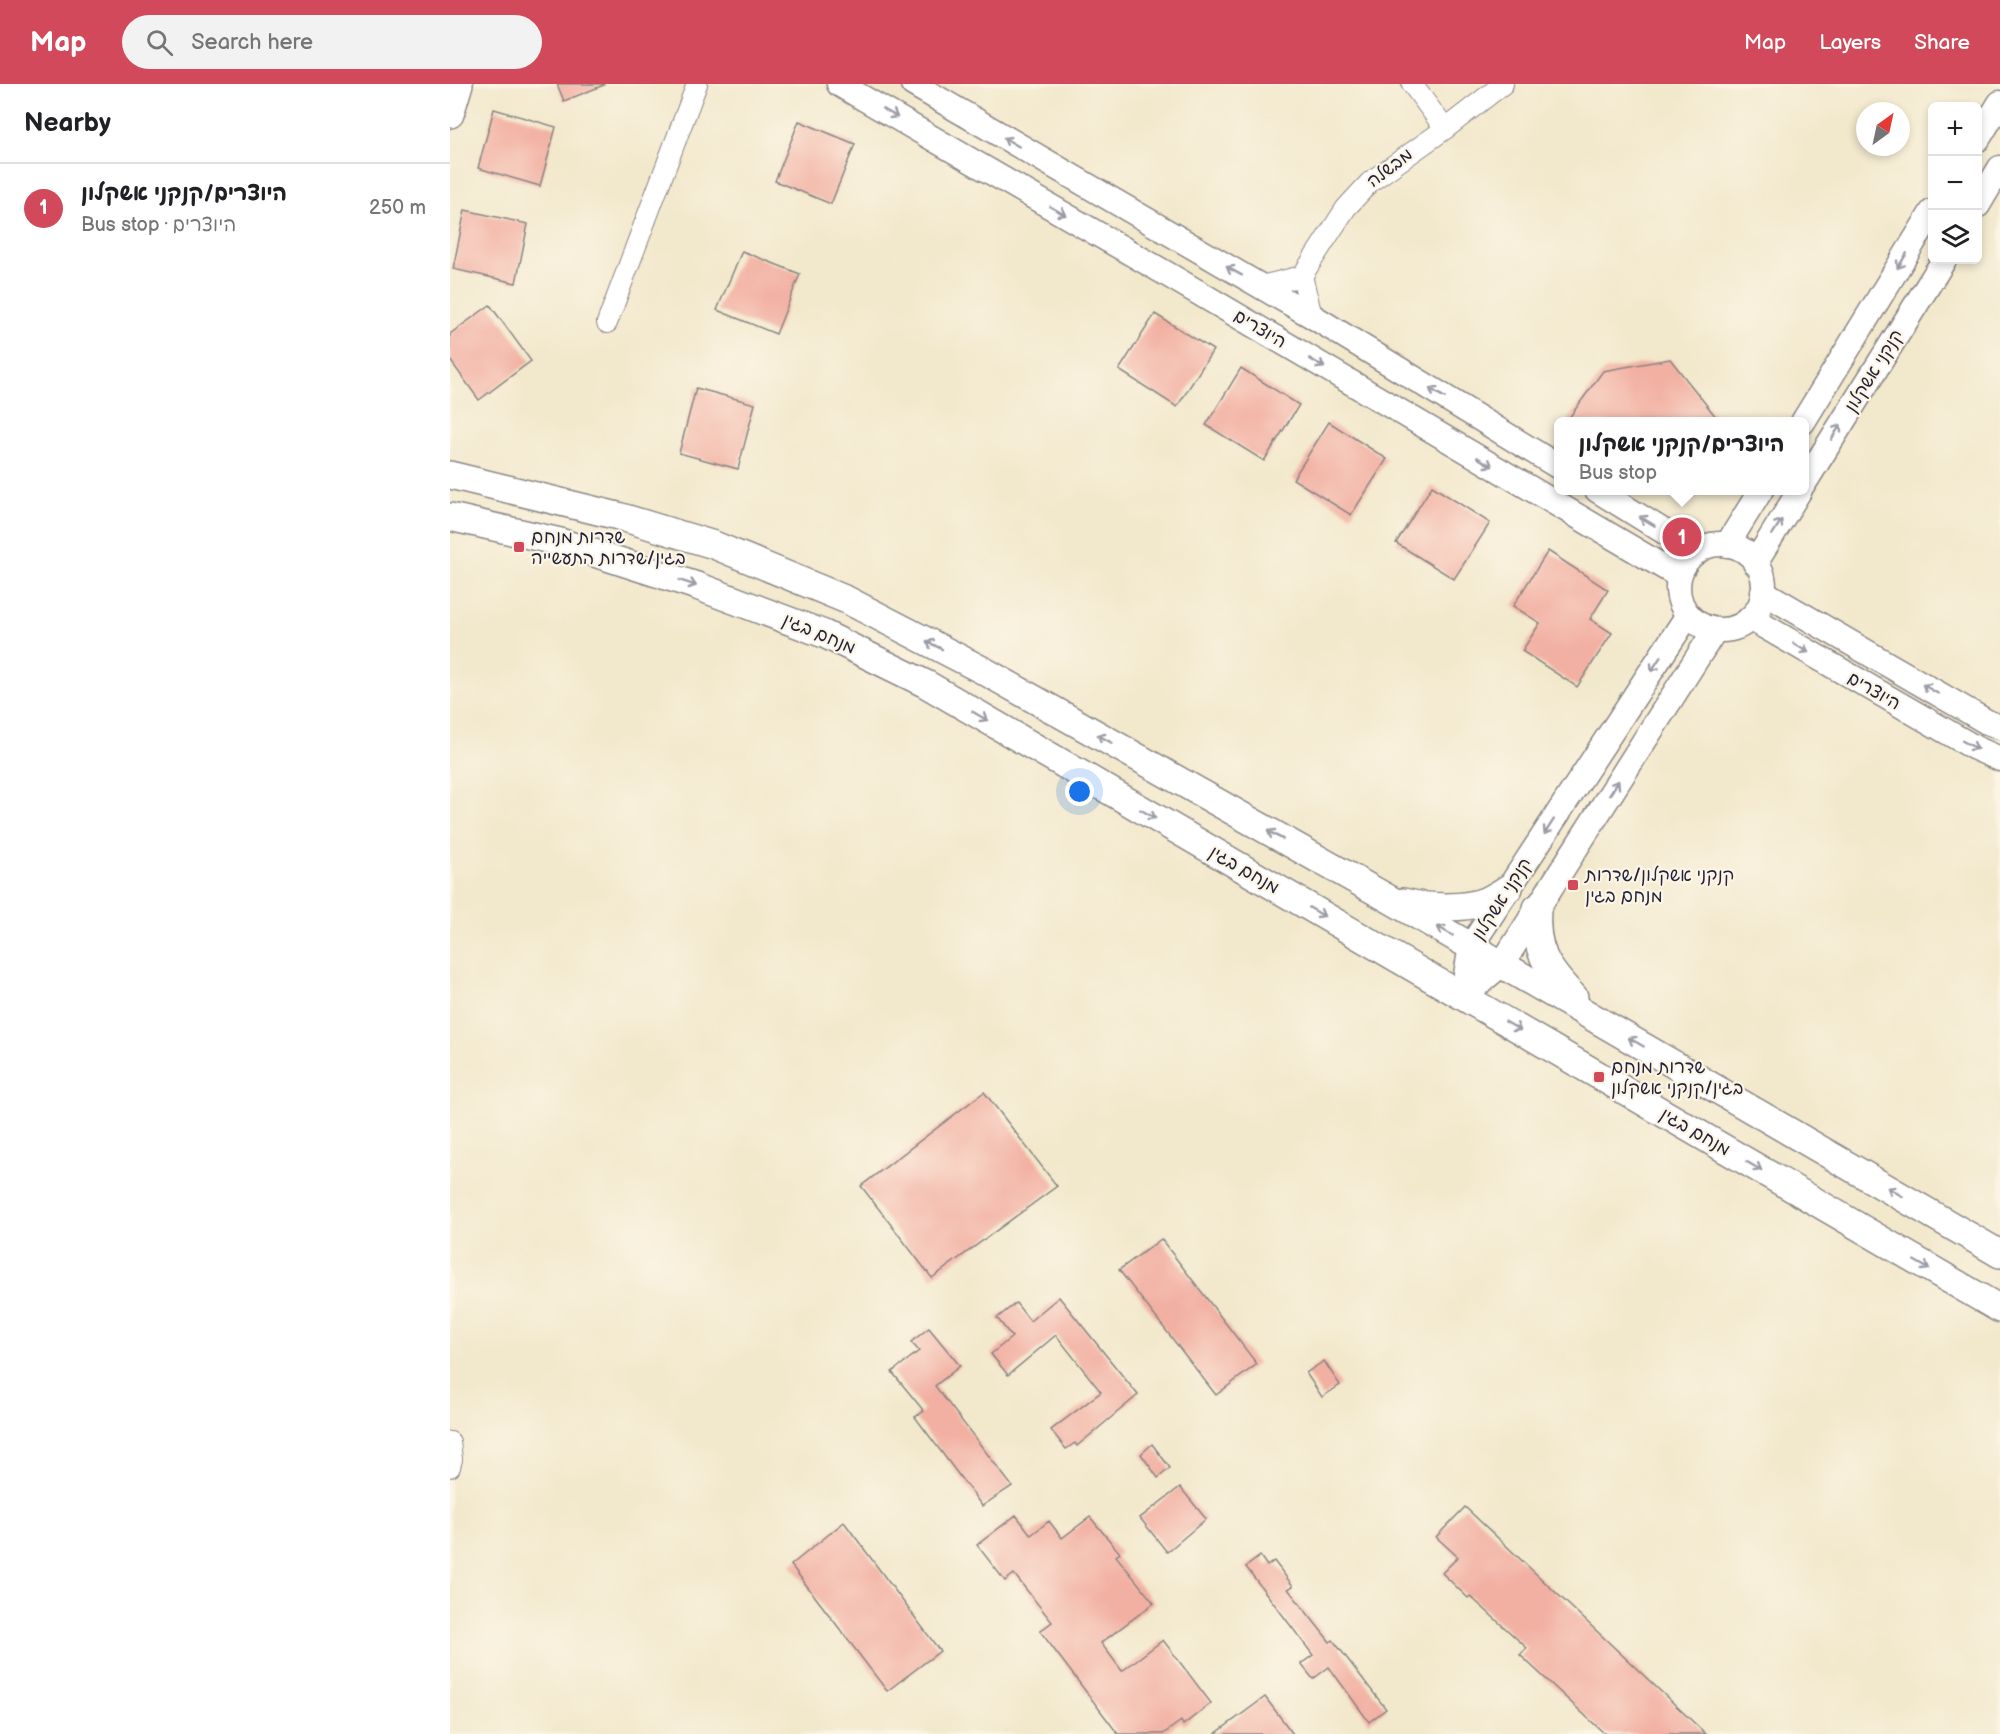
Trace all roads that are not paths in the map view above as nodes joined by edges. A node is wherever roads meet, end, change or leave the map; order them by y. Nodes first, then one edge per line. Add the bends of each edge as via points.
1 (459, 84) edge
2 (697, 84) edge
3 (839, 84) edge
4 (913, 84) edge
5 (1412, 84) edge
6 (1503, 84) edge
7 (2000, 103) edge
8 (450, 114) edge
9 (1445, 129) junction
10 (1982, 131) edge
11 (2000, 168) edge
12 (1982, 197) edge
13 (1928, 219) edge
14 (1941, 264) edge
15 (1302, 276) junction
16 (1261, 286) junction
17 (1312, 316) junction
18 (607, 323) dead end
19 (1806, 417) edge
20 (450, 454) edge
21 (1554, 464) edge
22 (450, 475) edge
23 (1809, 476) edge
24 (512, 489) junction
25 (1605, 495) edge
26 (1758, 495) edge
27 (1797, 495) edge
28 (450, 517) edge
29 (450, 531) edge
30 (523, 533) junction
31 (1727, 545) junction
32 (1697, 552) junction
33 (1755, 563) junction
34 (1679, 576) junction
35 (1763, 592) junction
36 (1688, 615) junction
37 (1750, 618) junction
38 (1714, 630) junction
39 (2000, 727) edge
40 (2000, 759) edge
41 (1509, 888) junction
42 (1391, 900) junction
43 (1537, 908) junction
44 (1471, 946) junction
45 (1502, 964) junction
46 (1462, 997) junction
47 (1605, 1023) junction
48 (2000, 1254) edge
49 (2000, 1309) edge
50 (450, 1442) edge
51 (450, 1467) edge

1 - 8 main road
2 - 18 street
3 -> 34 street, היוצרים
16 -> 4 street, היוצרים
5 - 9 street
6 - 9 street, מבשלה
7 - 10 street
9 - 15 street, מבשלה via 1357,194
11 - 12 street
13 -> 19 street, קנקני אשקלון
23 -> 14 street, קנקני אשקלון
15 - 16 street
15 - 17 street
16 - 17 street, היוצרים
21 -> 17 street, היוצרים
20 - 24 main road
22 - 24 main road
42 -> 24 main road via 986,672 846,600 714,545
32 -> 25 street
26 - 31 street
33 -> 27 street
28 - 30 main road, מנחם בגין
29 - 30 main road
30 -> 46 main road, מנחם בגין via 697,586 824,634 926,684
31 - 32 street
31 - 33 street via 1743,551
32 - 34 street
33 - 35 street via 1761,572
34 - 36 street via 1679,597
35 - 37 street
39 -> 35 street, היוצרים
36 - 38 street
36 -> 41 street, קנקני אשקלון
37 - 38 street via 1730,629
37 -> 40 street, היוצרים via 1965,743
43 -> 38 street, קנקני אשקלון
41 - 42 main road via 1486,901 1458,906 1424,907
41 - 44 street, קנקני אשקלון
44 -> 42 main road
43 - 45 street, קנקני אשקלון
43 - 47 main road via 1535,931 1540,952 1573,996
44 - 45 main road
44 - 46 street, קנקני אשקלון
45 - 46 street, קנקני אשקלון
45 - 47 main road
46 -> 49 main road, מנחם בגין
48 -> 47 main road
50 - 51 street

